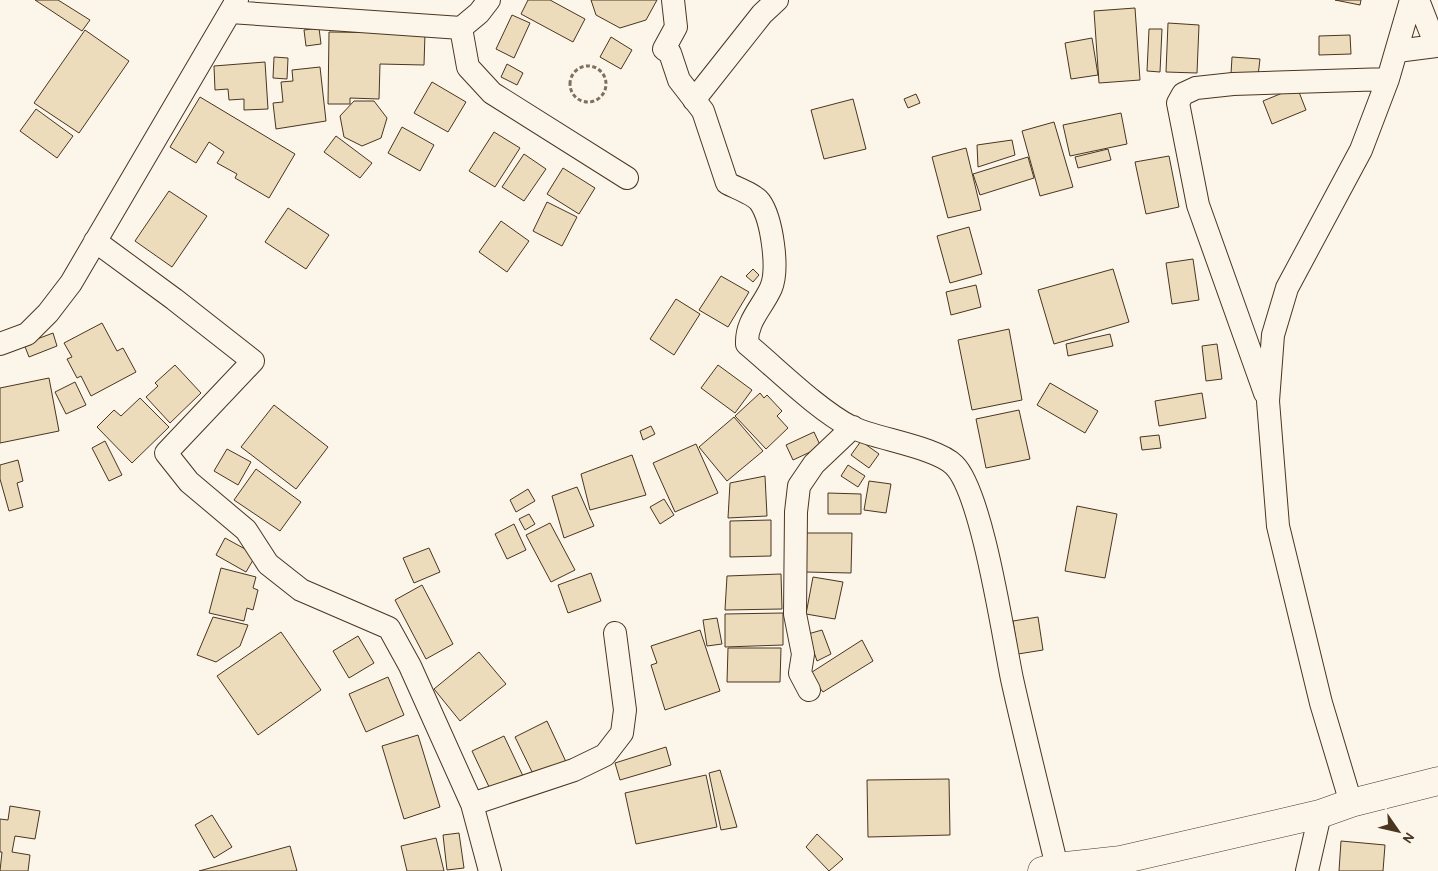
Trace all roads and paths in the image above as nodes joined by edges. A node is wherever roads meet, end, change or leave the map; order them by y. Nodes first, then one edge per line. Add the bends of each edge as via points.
1 (489, 0) edge
2 (673, 0) edge
3 (778, 0) edge
4 (1411, 0) edge
5 (1418, 0) edge
6 (233, 6) edge
7 (461, 28) junction
8 (1437, 46) edge
9 (1397, 51) junction
10 (576, 70) joint
11 (1388, 79) junction
12 (694, 100) junction
13 (627, 178) dead end
14 (95, 242) junction
15 (0, 344) edge
16 (1268, 401) junction
17 (853, 427) junction
18 (615, 634) dead end
19 (809, 690) dead end
20 (1438, 781) edge
21 (1351, 803) junction
22 (472, 804) junction
23 (1320, 814) junction
24 (1121, 866) edge
25 (1050, 869) edge
26 (490, 871) edge
27 (1307, 871) edge

1 - 7 street
2 - 12 street via 676,27 664,49 670,53 679,80
3 - 12 street via 762,14
4 - 9 street
5 - 8 street
6 - 7 street
6 - 14 street
7 - 13 street via 468,67 492,93
8 - 9 street
9 - 11 street
10 - 10 path via 571,77 572,93 585,102 600,98 605,91 604,75 590,66
11 - 16 street via 1361,150 1287,288 1273,335
11 - 16 street via 1196,88 1183,94 1178,103 1198,205
12 - 17 street via 702,111 727,183 759,201 767,217 774,257 772,287 750,323 747,344 835,418
14 - 15 street via 48,313 27,334
14 - 22 street via 253,362 166,453 189,482 246,530 268,564 301,590 389,628 410,666
16 - 21 street via 1278,526 1321,703
17 - 19 street via 814,464 799,486 795,614 803,654 800,673
17 - 25 street via 923,450 952,464 965,479 986,549
18 - 22 street via 625,710 622,733 605,755 574,770
20 - 21 street
21 - 23 street
22 - 26 street
23 - 24 street
23 - 27 street
24 - 25 street

